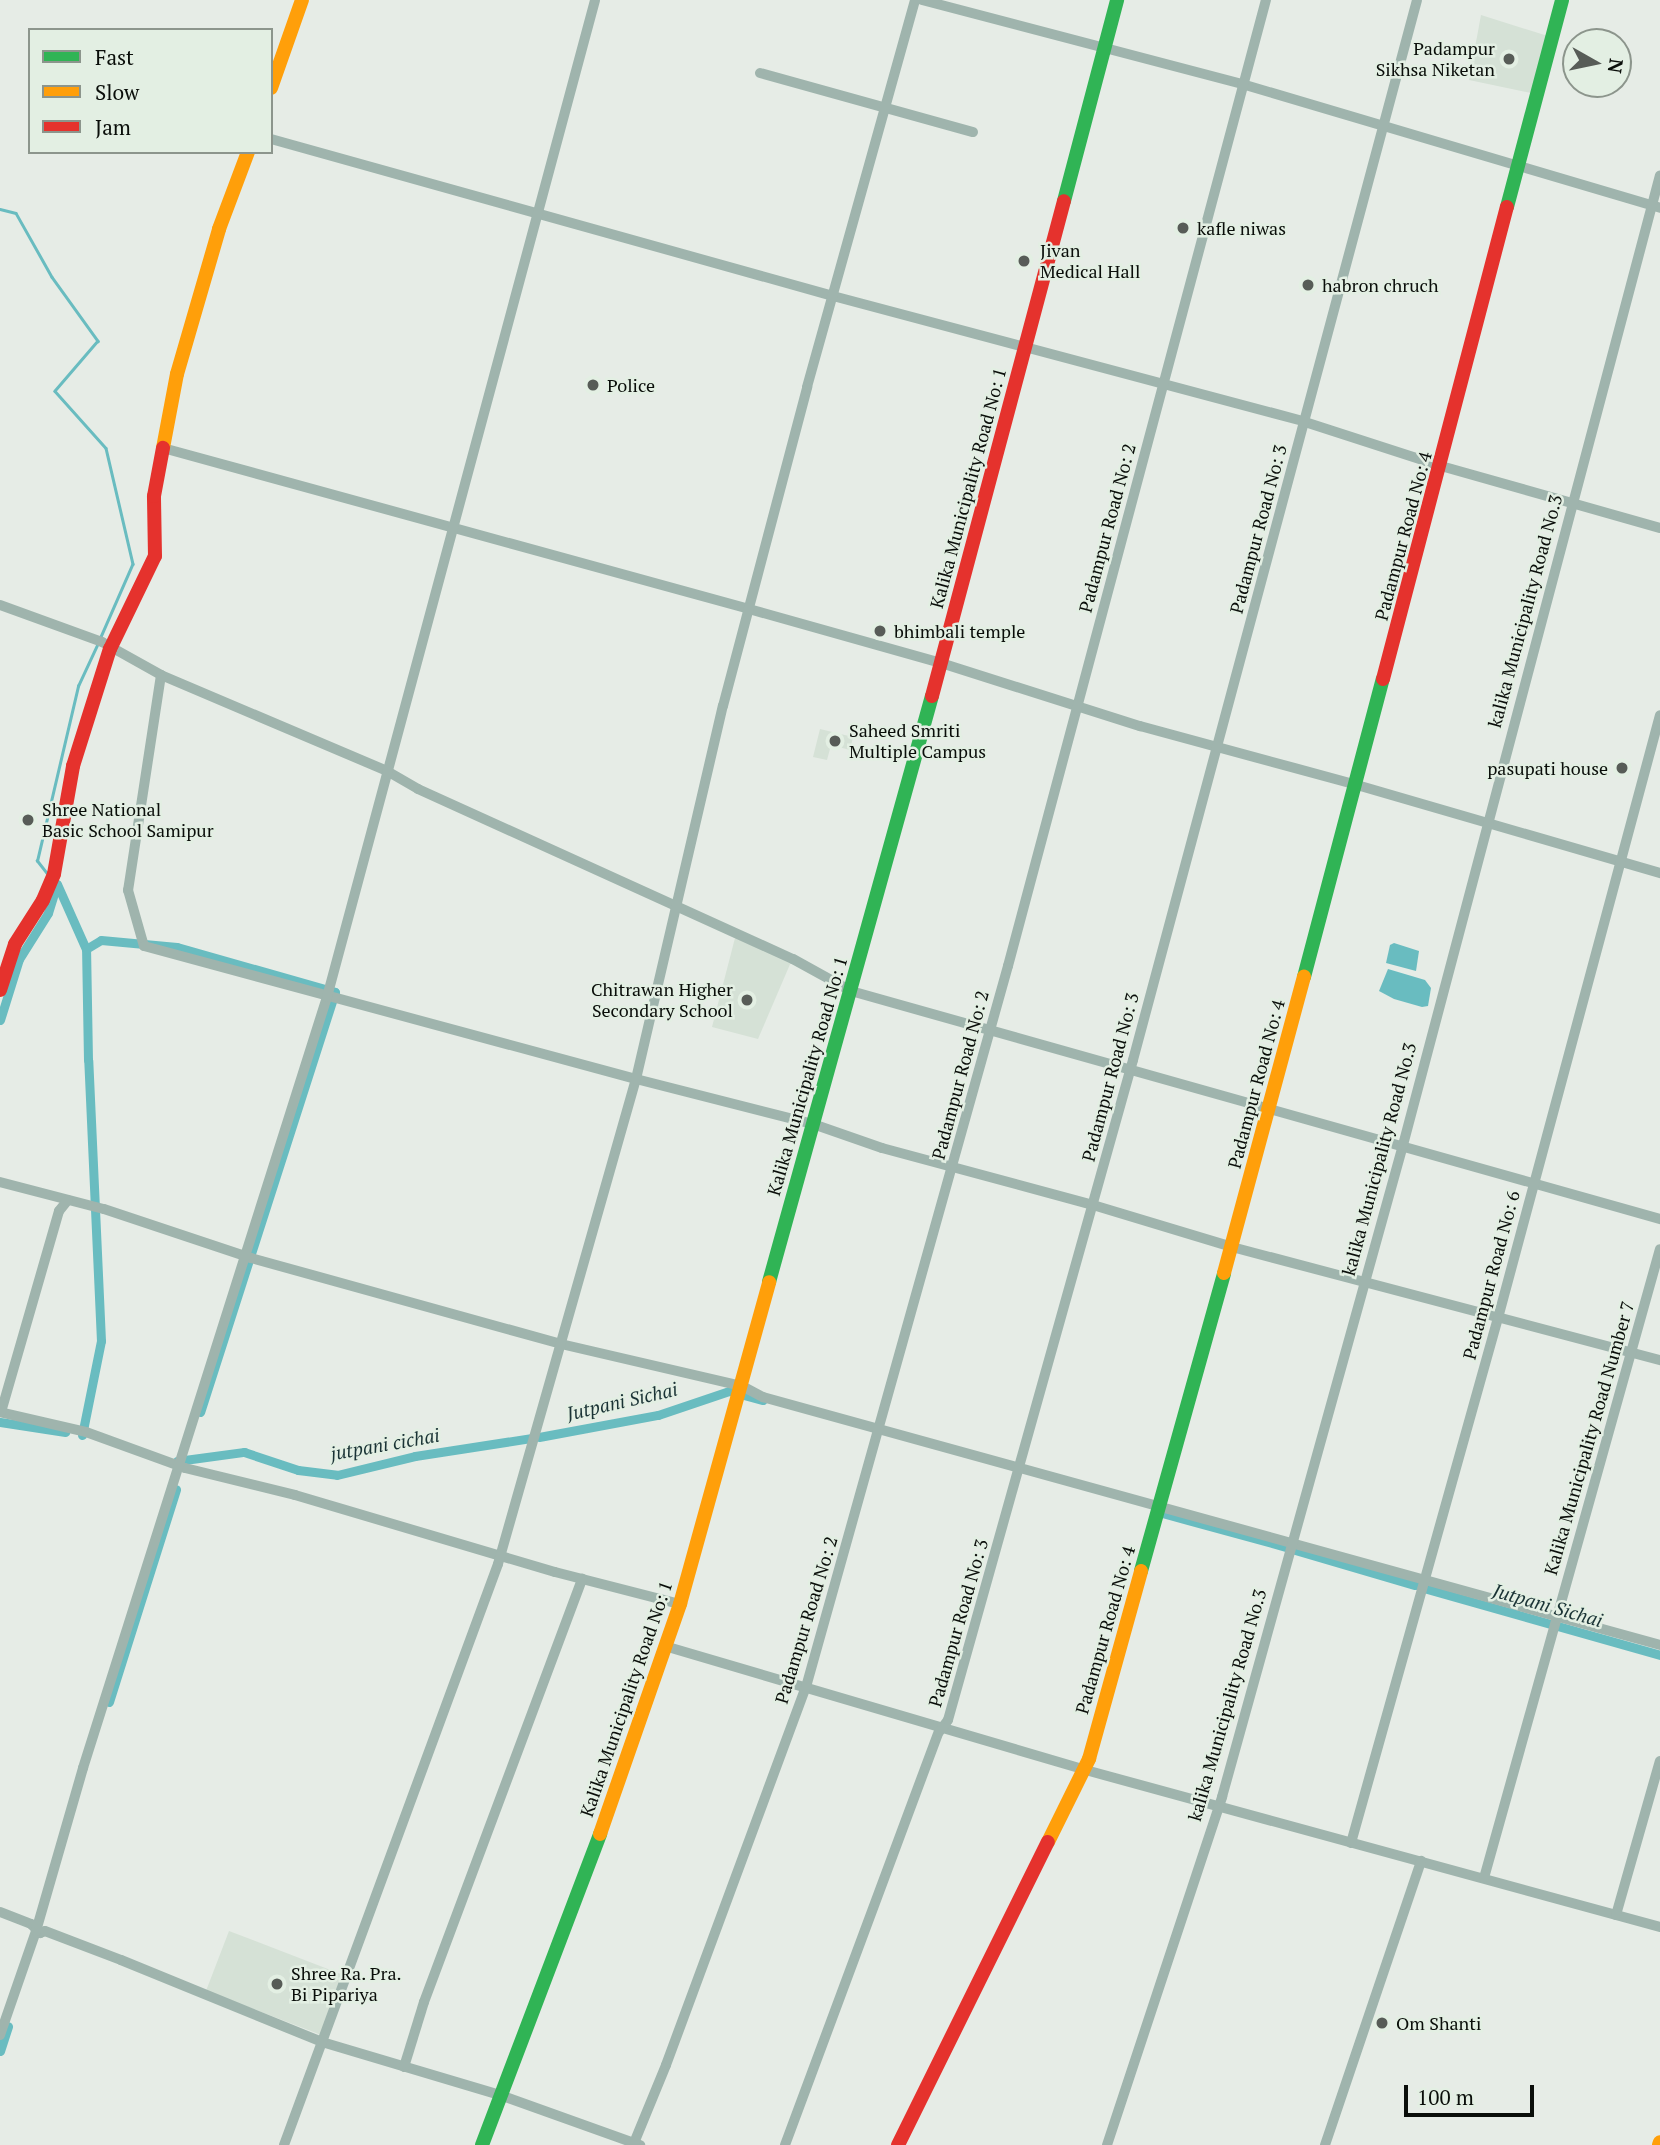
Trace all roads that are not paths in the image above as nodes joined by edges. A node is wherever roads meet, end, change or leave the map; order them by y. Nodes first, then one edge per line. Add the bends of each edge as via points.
1 (302, 0) edge
2 (594, 0) edge
3 (915, 0) edge
4 (922, 0) edge
5 (1117, 0) edge
6 (1266, 0) edge
7 (1417, 0) edge
8 (1562, 0) edge
9 (1105, 47) junction
10 (760, 73) dead end
11 (273, 82) edge
12 (1242, 85) junction
13 (885, 108) junction
14 (1385, 126) junction
15 (973, 132) dead end
16 (273, 140) edge
17 (247, 154) edge
18 (1519, 168) junction
19 (1660, 175) edge
20 (1655, 208) edge
21 (538, 215) junction
22 (833, 296) junction
23 (1027, 346) junction
24 (1165, 383) junction
25 (1305, 422) junction
26 (163, 448) junction
27 (1441, 466) junction
28 (1573, 501) junction
29 (454, 528) junction
30 (1660, 528) edge
31 (0, 605) edge
32 (749, 609) junction
33 (110, 649) junction
34 (941, 663) junction
35 (161, 675) junction
36 (1077, 708) junction
37 (1660, 715) edge
38 (1218, 747) junction
39 (387, 771) junction
40 (1357, 785) junction
41 (1486, 823) junction
42 (1622, 862) junction
43 (1660, 873) edge
44 (678, 906) junction
45 (0, 990) edge
46 (851, 990) junction
47 (331, 995) junction
48 (990, 1029) junction
49 (1130, 1068) junction
50 (636, 1079) junction
51 (1270, 1108) junction
52 (813, 1124) junction
53 (1403, 1145) junction
54 (953, 1168) junction
55 (0, 1182) edge
56 (1534, 1183) junction
57 (68, 1200) junction
58 (1093, 1205) junction
59 (1660, 1219) edge
60 (1232, 1247) junction
61 (1660, 1249) edge
62 (245, 1255) junction
63 (1364, 1282) junction
64 (1498, 1318) junction
65 (561, 1344) junction
66 (1631, 1352) junction
67 (1660, 1360) edge
68 (742, 1386) junction
69 (0, 1412) edge
70 (880, 1428) junction
71 (181, 1467) junction
72 (1018, 1467) junction
73 (1160, 1506) junction
74 (1291, 1542) junction
75 (501, 1556) junction
76 (1424, 1578) junction
77 (582, 1579) junction
78 (680, 1604) junction
79 (1557, 1616) junction
80 (1660, 1645) edge
81 (668, 1647) junction
82 (806, 1687) junction
83 (944, 1726) junction
84 (1660, 1761) edge
85 (1082, 1769) junction
86 (1218, 1806) junction
87 (1351, 1843) junction
88 (1421, 1861) junction
89 (1484, 1878) junction
90 (0, 1912) edge
91 (1616, 1915) junction
92 (1660, 1927) edge
93 (38, 1932) junction
94 (0, 2035) edge
95 (322, 2042) junction
96 (404, 2067) junction
97 (500, 2095) junction
98 (637, 2144) edge
99 (284, 2145) edge
100 (482, 2145) edge
101 (785, 2145) edge
102 (898, 2145) edge
103 (1107, 2145) edge
104 (1325, 2145) edge

1 - 11 street
2 - 21 street
3 - 13 street
4 - 9 street
5 - 9 street, Kalika Municipality Road No: 1
6 - 12 street, Padampur Road No: 2
7 - 14 street, Padampur Road No: 3
8 - 18 street, Padampur Road No: 4
9 - 12 street
9 - 23 street, Kalika Municipality Road No: 1
10 - 13 street
12 - 14 street
12 - 24 street, Padampur Road No: 2
13 - 15 street
13 - 22 street
14 - 18 street
14 - 25 street, Padampur Road No: 3
16 - 21 street
17 - 26 street via 219,229 177,374
18 - 20 street
18 - 27 street, Padampur Road No: 4
19 - 20 street, kalika Municipality Road No.3
20 - 28 street, kalika Municipality Road No.3
21 - 22 street
21 - 29 street
22 - 23 street
22 - 32 street
23 - 24 street
23 - 34 street, Kalika Municipality Road No: 1
24 - 25 street
24 - 36 street, Padampur Road No: 2
25 - 27 street
25 - 38 street, Padampur Road No: 3
26 - 29 street
26 - 33 street via 154,496 155,556
27 - 28 street
27 - 40 street, Padampur Road No: 4
28 - 30 street
28 - 41 street, kalika Municipality Road No.3
29 - 32 street
29 - 39 street
31 - 33 street via 96,639
32 - 34 street
32 - 44 street
33 - 35 street
33 - 45 street via 73,766 54,874 15,944
34 - 36 street
34 - 46 street, Kalika Municipality Road No: 1
35 - 39 street
35 - 47 street via 128,890 139,938 144,946
36 - 38 street
36 - 48 street, Padampur Road No: 2
37 - 42 street, Padampur Road No: 6
38 - 40 street
38 - 49 street, Padampur Road No: 3
39 - 44 street
39 - 47 street
40 - 41 street
40 - 51 street, Padampur Road No: 4
41 - 42 street
41 - 53 street, kalika Municipality Road No.3
42 - 43 street
42 - 56 street, Padampur Road No: 6
44 - 46 street
44 - 50 street
46 - 48 street
46 - 52 street, Kalika Municipality Road No: 1
47 - 50 street
47 - 62 street
48 - 49 street
48 - 54 street, Padampur Road No: 2
49 - 51 street
49 - 58 street, Padampur Road No: 3
50 - 52 street
50 - 65 street
51 - 53 street
51 - 60 street, Padampur Road No: 4
52 - 54 street
52 - 68 street, Kalika Municipality Road No: 1
53 - 56 street
53 - 63 street, kalika Municipality Road No.3
54 - 58 street
54 - 70 street, Padampur Road No: 2
55 - 57 street
56 - 59 street
56 - 64 street, Padampur Road No: 6
57 - 62 street
57 - 69 street via 59,1211
58 - 60 street
58 - 72 street, Padampur Road No: 3
60 - 63 street
60 - 73 street, Padampur Road No: 4
61 - 66 street, Kalika Municipality Road Number 7
62 - 65 street
62 - 71 street
63 - 64 street
63 - 74 street, kalika Municipality Road No.3
64 - 66 street
64 - 76 street, Padampur Road No: 6
65 - 68 street
65 - 75 street
66 - 67 street
66 - 79 street, Kalika Municipality Road Number 7
68 - 70 street
68 - 78 street, Kalika Municipality Road No: 1
69 - 71 street via 86,1432
70 - 72 street
70 - 82 street, Padampur Road No: 2
71 - 75 street via 295,1495
71 - 93 street via 48,1881
72 - 73 street
72 - 83 street, Padampur Road No: 3
73 - 74 street
73 - 85 street, Padampur Road No: 4
74 - 76 street
74 - 86 street, kalika Municipality Road No.3
75 - 77 street
75 - 95 street
76 - 79 street
76 - 87 street, Padampur Road No: 6
77 - 78 street
77 - 96 street
78 - 81 street, Kalika Municipality Road No: 1
79 - 80 street
79 - 89 street, Kalika Municipality Road Number 7
81 - 82 street
81 - 97 street, Kalika Municipality Road No: 1
82 - 83 street
82 - 98 street, Padampur Road No: 2
83 - 85 street
83 - 101 street, Padampur Road No: 3
84 - 91 street
85 - 86 street
85 - 102 street, Padampur Road No: 4
86 - 87 street
86 - 103 street, kalika Municipality Road No.3
87 - 88 street
88 - 89 street
88 - 104 street
89 - 91 street
90 - 93 street via 31,1924
91 - 92 street
93 - 94 street
93 - 95 street via 121,1960
95 - 96 street
95 - 99 street
96 - 97 street
97 - 98 street
97 - 100 street, Kalika Municipality Road No: 1

